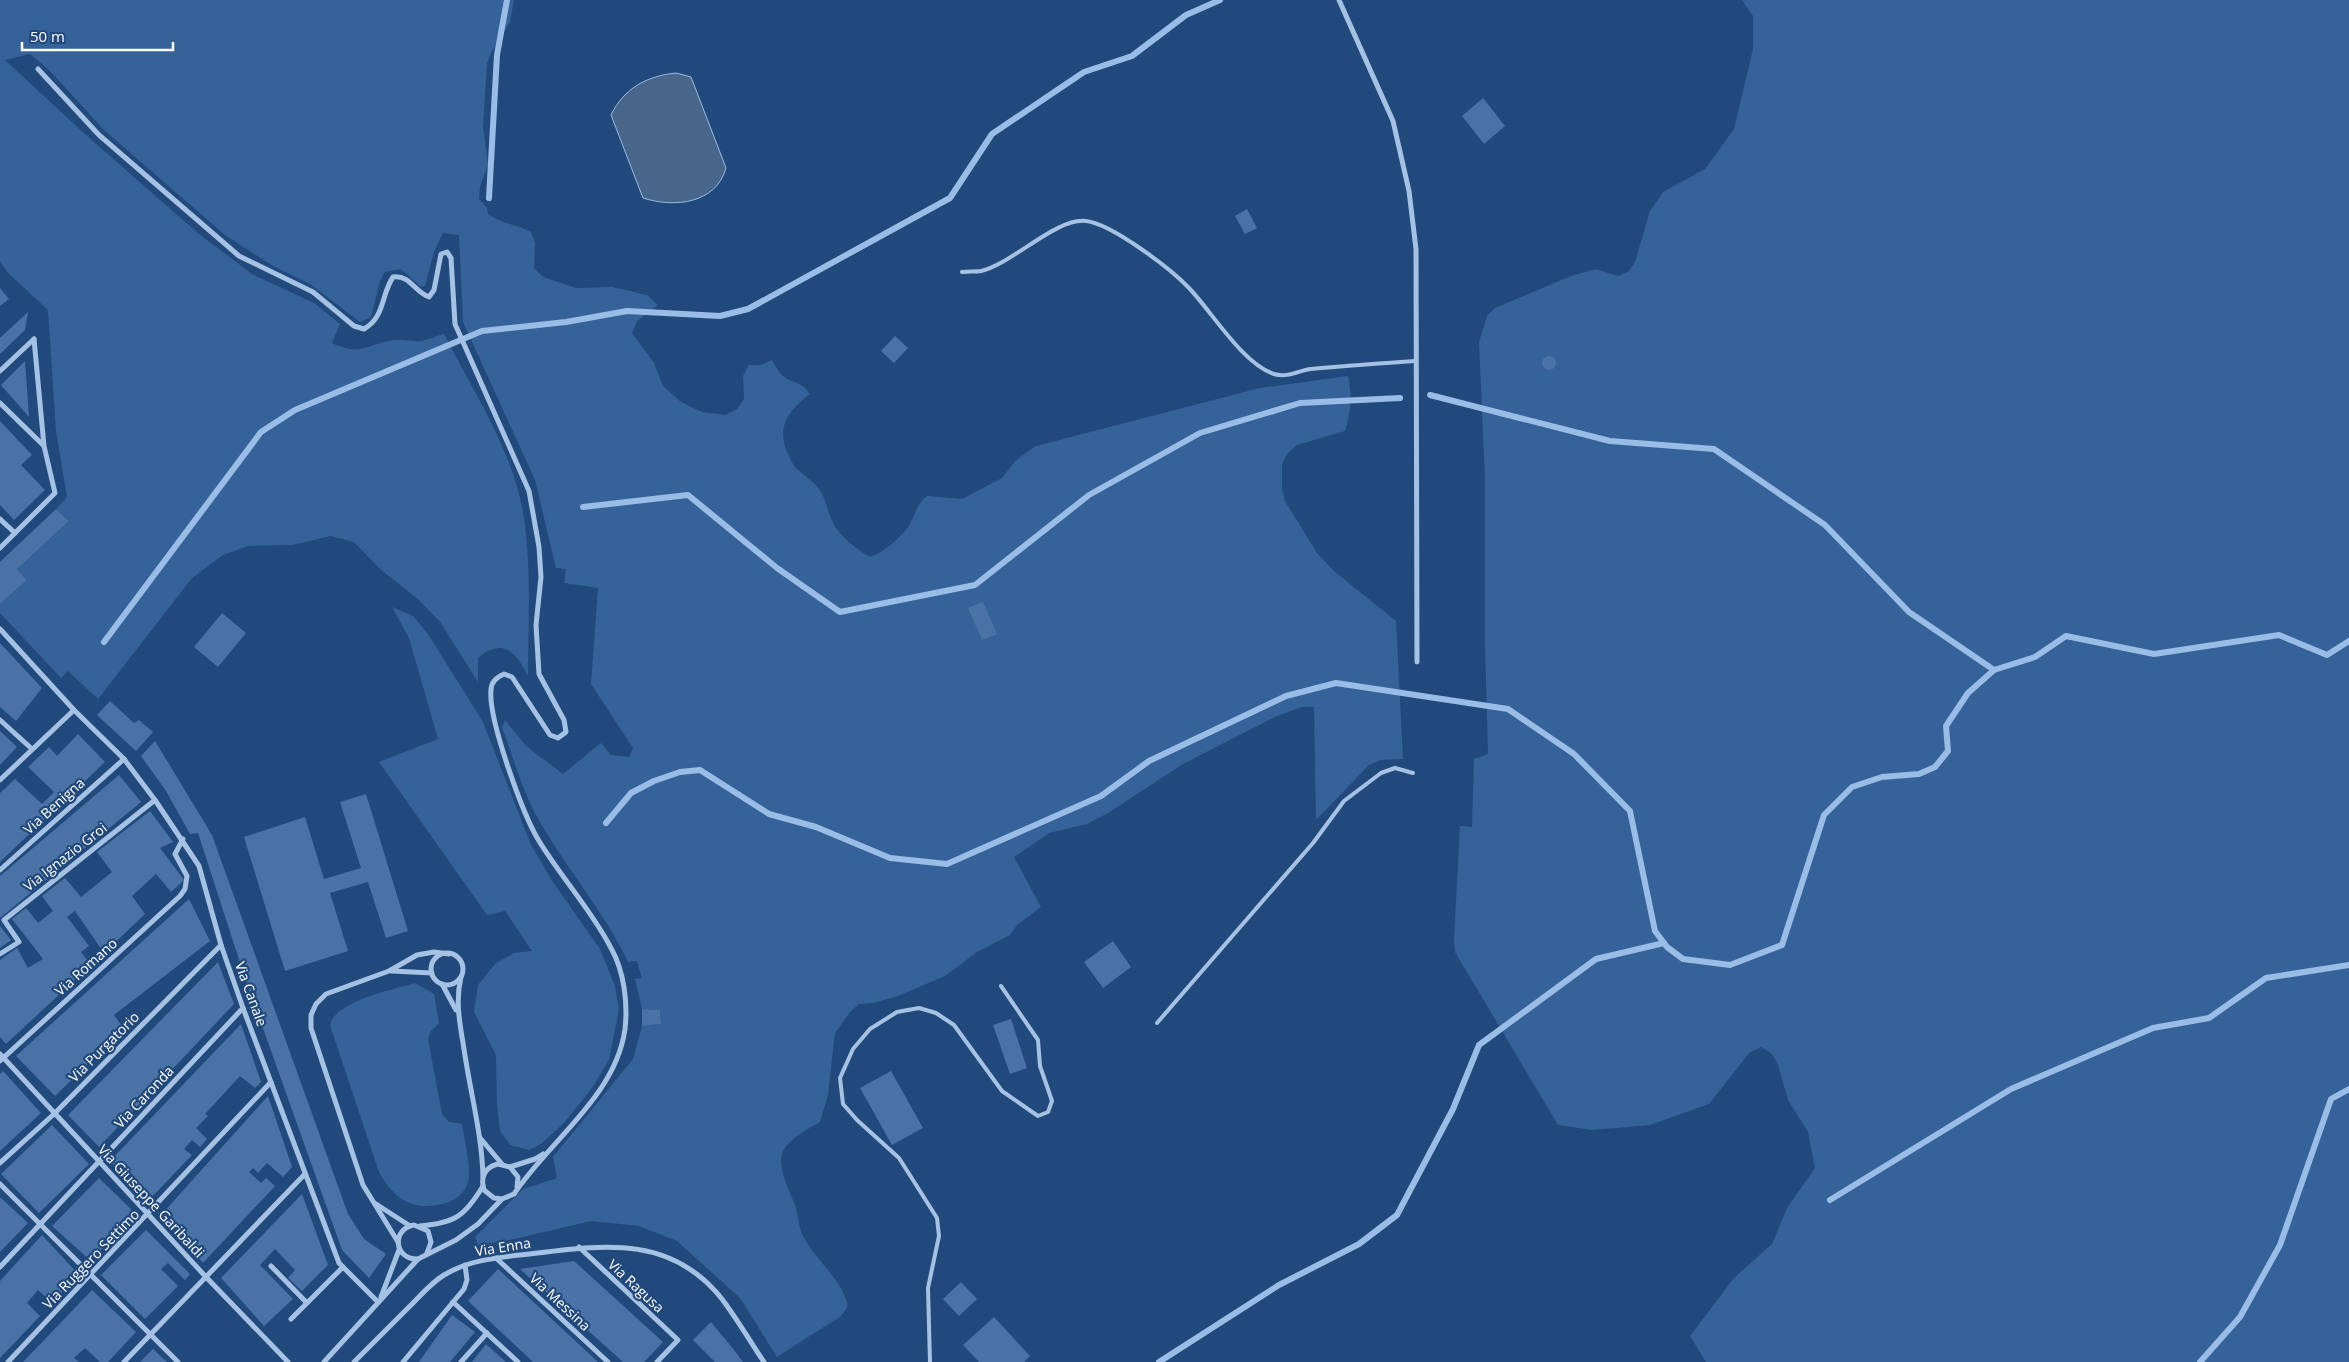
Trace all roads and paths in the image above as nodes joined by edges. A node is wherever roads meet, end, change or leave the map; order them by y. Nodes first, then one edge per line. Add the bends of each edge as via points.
1 (1340, 0) edge
2 (38, 69) dead end
3 (962, 272) dead end
4 (1416, 361) junction
5 (0, 371) edge
6 (0, 403) edge
7 (44, 446) junction
8 (0, 518) edge
9 (14, 534) junction
10 (0, 548) edge
11 (0, 629) edge
12 (1417, 662) dead end
13 (74, 710) junction
14 (0, 720) edge
15 (32, 750) junction
16 (124, 759) junction
17 (1413, 773) dead end
18 (0, 780) edge
19 (155, 800) junction
20 (183, 839) junction
21 (0, 870) edge
22 (221, 945) junction
23 (0, 954) edge
24 (449, 954) junction
25 (388, 971) junction
26 (432, 973) junction
27 (461, 977) junction
28 (442, 984) junction
29 (1002, 986) dead end
30 (244, 1008) junction
31 (458, 1012) junction
32 (1157, 1023) dead end
33 (1, 1057) edge
34 (271, 1082) junction
35 (54, 1114) junction
36 (481, 1139) junction
37 (548, 1151) junction
38 (98, 1162) junction
39 (0, 1163) edge
40 (502, 1164) junction
41 (510, 1167) junction
42 (305, 1174) junction
43 (483, 1177) junction
44 (0, 1184) edge
45 (483, 1186) junction
46 (516, 1190) junction
47 (502, 1199) junction
48 (372, 1200) junction
49 (149, 1215) junction
50 (40, 1224) junction
51 (410, 1226) junction
52 (418, 1226) junction
53 (398, 1242) junction
54 (579, 1247) junction
55 (399, 1250) junction
56 (425, 1255) junction
57 (418, 1258) junction
58 (496, 1258) junction
59 (465, 1265) junction
60 (271, 1266) dead end
61 (0, 1267) edge
62 (343, 1267) junction
63 (91, 1275) junction
64 (206, 1277) junction
65 (378, 1302) junction
66 (453, 1302) junction
67 (307, 1303) junction
68 (291, 1319) dead end
69 (487, 1333) junction
70 (151, 1335) junction
71 (8, 1362) edge
72 (124, 1362) edge
73 (178, 1362) edge
74 (288, 1362) edge
75 (324, 1362) edge
76 (354, 1362) edge
77 (403, 1362) edge
78 (461, 1362) edge
79 (518, 1362) edge
80 (608, 1362) edge
81 (657, 1362) edge
82 (764, 1362) edge
83 (930, 1362) edge

1 - 4 street via 1393,121 1409,191 1416,250
2 - 37 street via 99,135 239,256 313,292 354,326 364,329 374,323 388,284 394,277 402,276 409,280 429,297 434,290 441,254 447,252 450,258 455,324 528,490 541,577 536,625 539,674 564,720 566,732 558,738 550,735 512,677 504,674 496,678 491,688 495,724 538,840 612,948 626,1004 621,1050 613,1068
3 - 4 lane via 981,271 1068,224 1083,220 1095,222 1118,234 1188,287 1244,352 1258,366 1274,374
4 - 12 street
5 - 7 street via 34,339
6 - 7 street
7 - 9 street via 55,493
8 - 9 street
9 - 10 street
11 - 13 street, Via Canale
13 - 15 street
13 - 16 street, Via Canale
14 - 15 street
15 - 18 street
16 - 19 street, Via Canale
16 - 21 street, Via Benigna
17 - 32 lane via 1395,768 1381,773 1344,801 1313,843
19 - 20 street, Via Canale
19 - 23 street, Via Ignazio Groi via 4,920 19,942
20 - 22 street, Via Canale via 199,866
20 - 33 street, Via Romano via 175,854 188,876 180,896
22 - 30 street, Via Canale
22 - 35 street, Via Purgatorio
24 - 25 street via 417,955
24 - 26 street via 436,959
24 - 27 street via 462,962
25 - 26 street
25 - 48 street via 326,994 311,1014 311,1028 363,1185
26 - 28 street
27 - 28 street via 455,983
27 - 31 street via 457,993
28 - 31 street
29 - 83 lane via 1038,1040 1040,1066 1052,1101 1048,1112 1038,1116 1002,1091 954,1025 936,1013 919,1008 897,1012 870,1029 853,1049 840,1078 843,1104 899,1158 937,1218 939,1236 928,1288
30 - 34 street, Via Canale
30 - 38 street, Via Caronda
31 - 36 street via 475,1121
33 - 35 street, Via Giuseppe Garibaldi
34 - 42 street, Via Canale
34 - 49 street, Via Ruggero Settimo
35 - 38 street, Via Giuseppe Garibaldi
35 - 39 street, Via Purgatorio
36 - 40 street
36 - 43 street
37 - 41 street via 536,1159
37 - 46 street
38 - 49 street, Via Giuseppe Garibaldi
38 - 50 street, Via Caronda
40 - 41 street
40 - 43 street via 490,1167
41 - 46 street via 518,1177
42 - 62 street, Via Canale
42 - 64 street
43 - 45 street
44 - 50 street
45 - 47 street via 490,1196
45 - 52 street via 466,1212 455,1219
46 - 47 street
47 - 56 street via 478,1224 456,1240
48 - 51 street
48 - 53 street
49 - 63 street, Via Ruggero Settimo
49 - 64 street, Via Giuseppe Garibaldi
50 - 61 street, Via Caronda
50 - 63 street
51 - 52 street
51 - 53 street via 401,1232
52 - 56 street via 428,1231 431,1238 430,1249
53 - 55 street
54 - 58 street, Via Enna
54 - 81 street, Via Ragusa via 678,1340
54 - 82 street, Via Enna via 625,1246 661,1254 689,1269 721,1298
55 - 57 street via 407,1258
55 - 65 street
56 - 57 street
57 - 65 street
58 - 59 street, Via Enna
58 - 80 street, Via Messina
59 - 66 street via 467,1280
59 - 76 street, Via Enna via 443,1276 426,1290
60 - 67 street
62 - 65 street, Via Canale
62 - 67 street
63 - 70 street
63 - 71 street, Via Ruggero Settimo
64 - 70 street
64 - 74 street, Via Giuseppe Garibaldi
65 - 75 street
66 - 69 street
66 - 77 street
67 - 68 street
69 - 78 street
69 - 79 street
70 - 72 street
70 - 73 street

